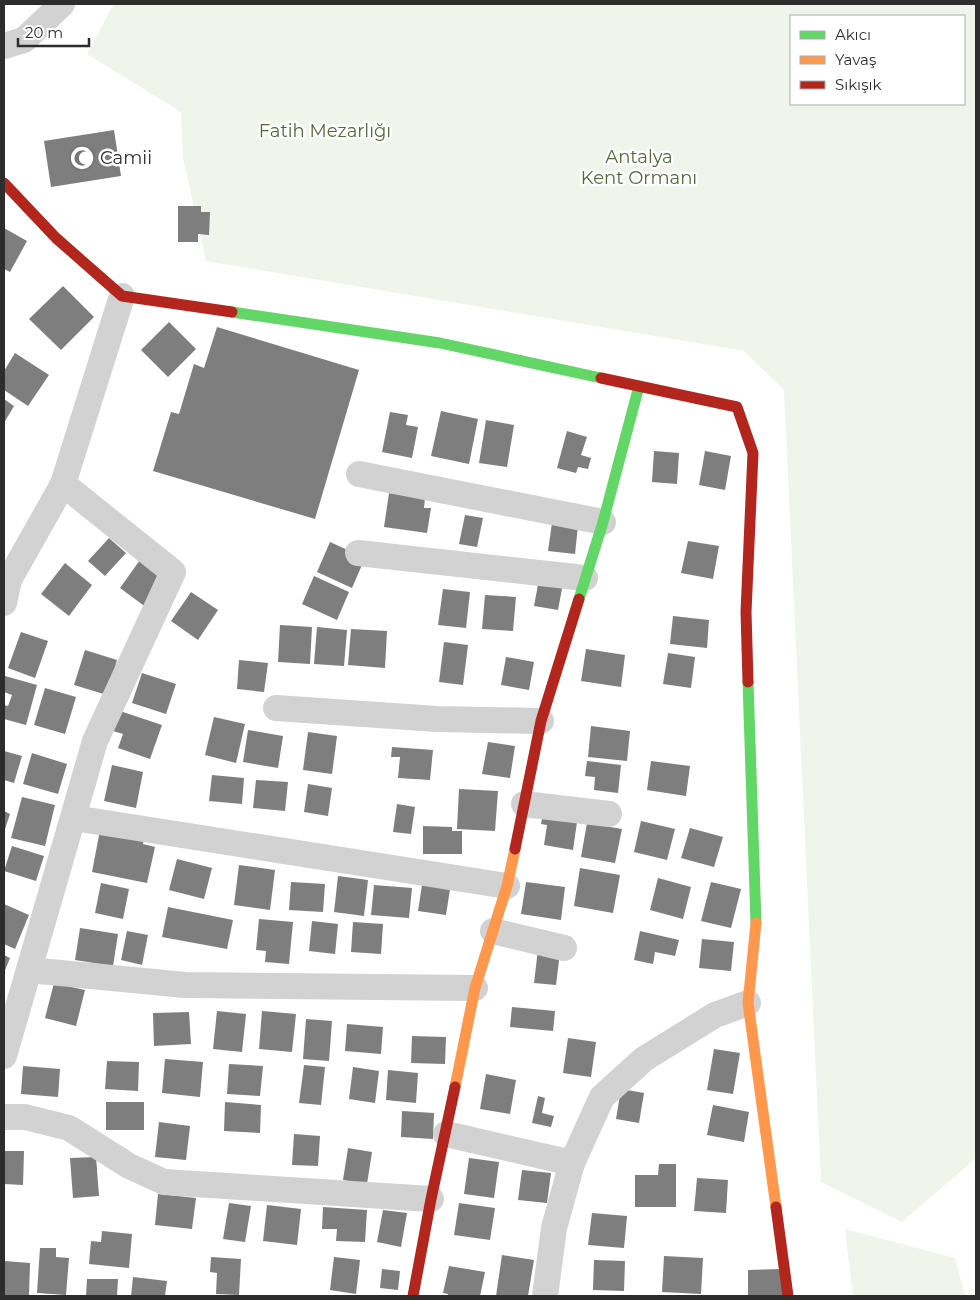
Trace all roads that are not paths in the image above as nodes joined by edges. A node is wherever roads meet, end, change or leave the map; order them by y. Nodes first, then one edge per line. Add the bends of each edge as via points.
1 (62, 4) edge
2 (4, 46) edge
3 (4, 183) edge
4 (122, 296) junction
5 (639, 386) junction
6 (359, 474) dead end
7 (63, 484) junction
8 (604, 522) junction
9 (358, 553) dead end
10 (585, 578) junction
11 (6, 590) edge
12 (276, 708) dead end
13 (541, 721) junction
14 (524, 804) junction
15 (608, 814) dead end
16 (74, 818) junction
17 (507, 886) junction
18 (493, 931) junction
19 (564, 948) dead end
20 (29, 970) junction
21 (475, 988) junction
22 (748, 1003) junction
23 (4, 1056) edge
24 (4, 1117) edge
25 (446, 1134) junction
26 (572, 1163) junction
27 (431, 1199) junction
28 (413, 1296) edge
29 (545, 1296) edge
30 (788, 1296) edge

1 - 2 street via 24,40
3 - 4 street via 56,238
4 - 5 street via 440,343
4 - 7 street
5 - 8 street
5 - 22 street via 737,408 753,453 746,612 756,923
6 - 8 street
7 - 11 street
7 - 16 street via 173,572 95,741
8 - 10 street
9 - 10 street
10 - 13 street
12 - 13 street via 437,719
13 - 14 street
14 - 15 street
14 - 17 street
16 - 17 street
16 - 20 street
17 - 18 street
18 - 19 street
18 - 21 street
20 - 21 street via 185,985
20 - 23 street
21 - 25 street
22 - 26 street via 715,1015 644,1058 602,1097
22 - 30 street
24 - 27 street via 25,1117 69,1128 129,1166 164,1182
25 - 26 street
25 - 27 street
26 - 29 street via 554,1228
27 - 28 street

